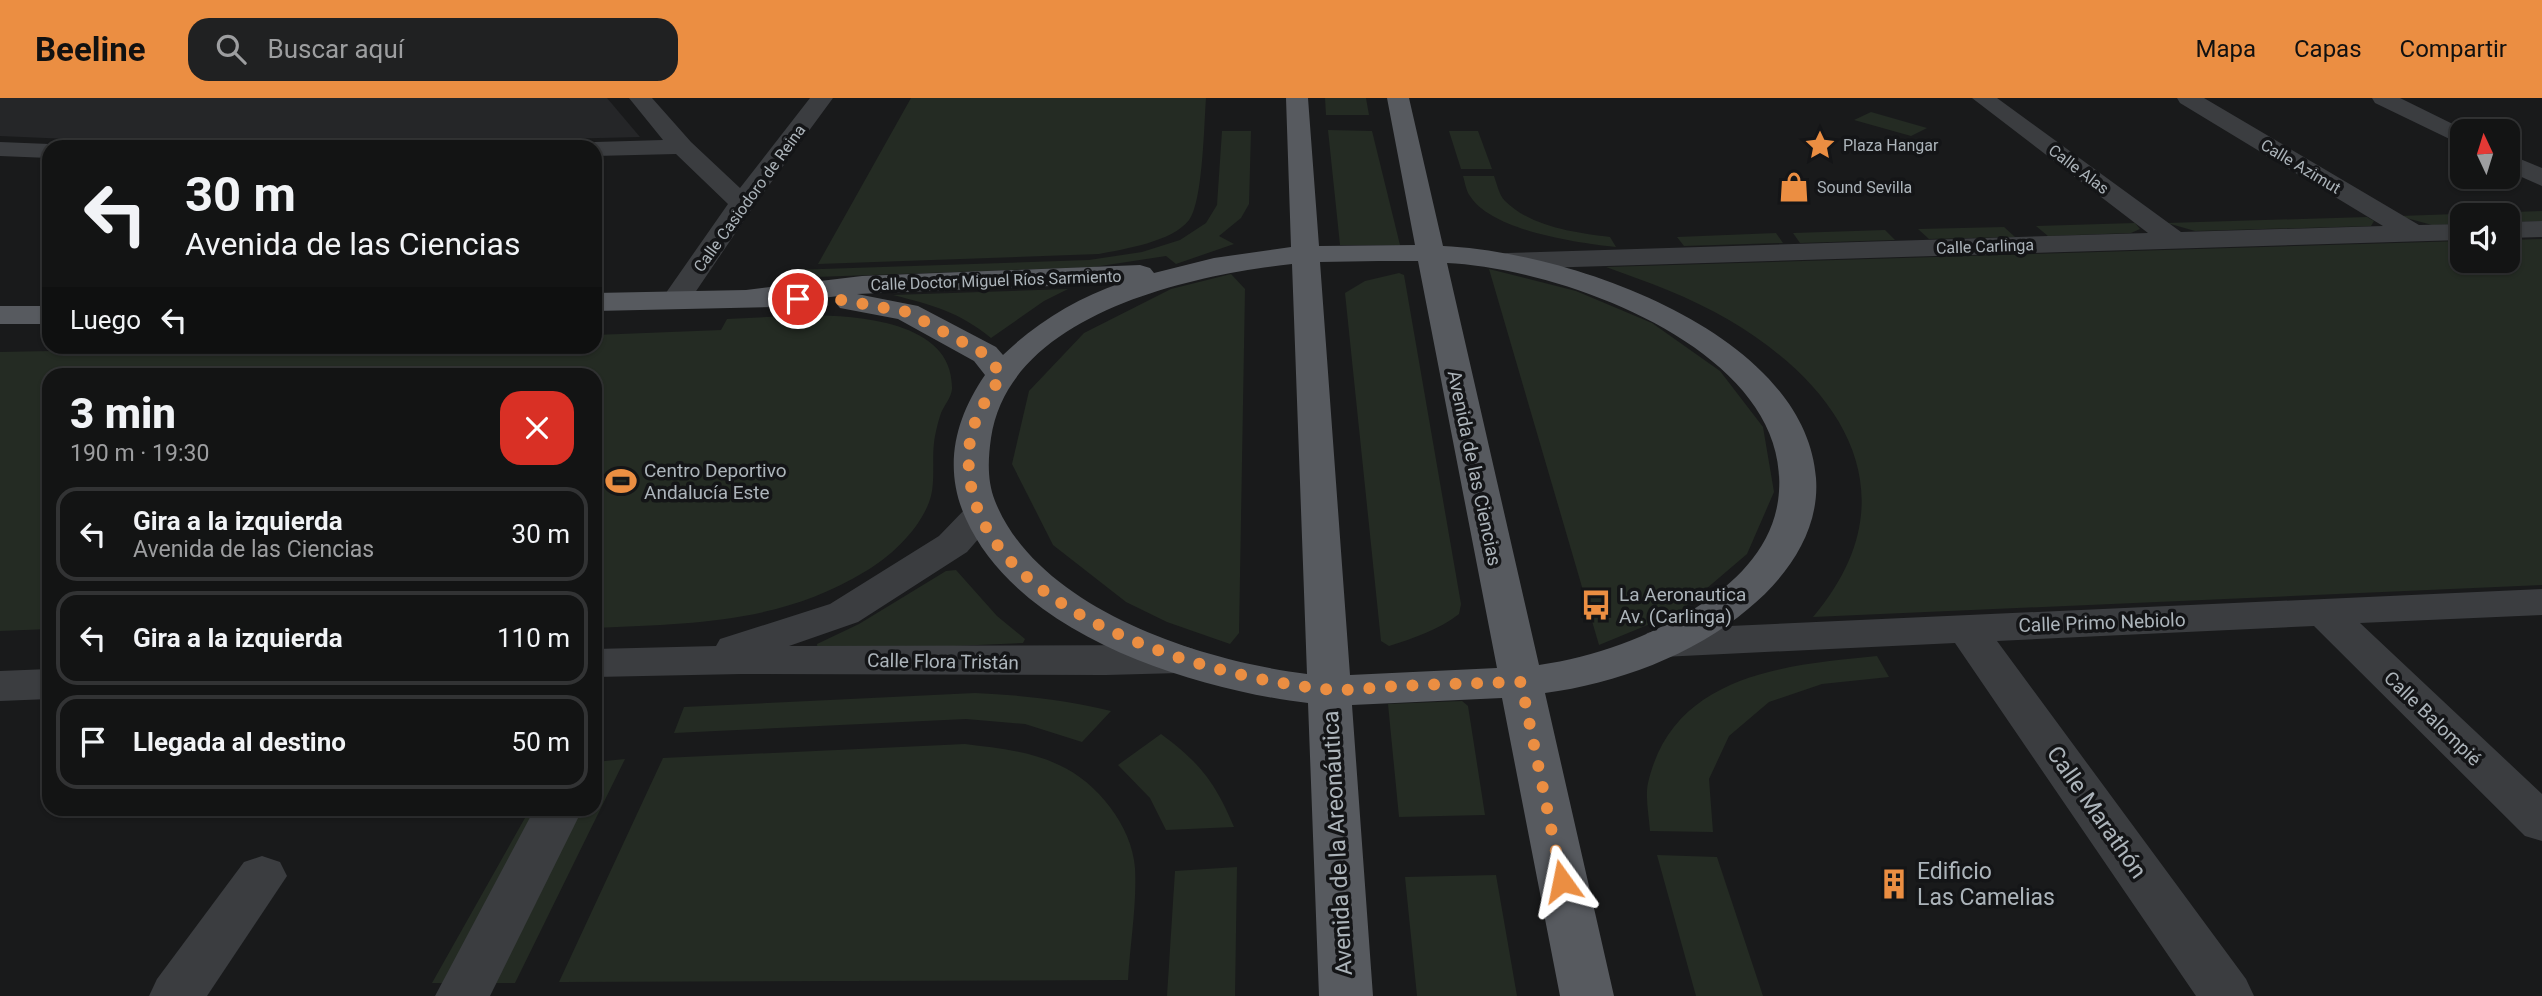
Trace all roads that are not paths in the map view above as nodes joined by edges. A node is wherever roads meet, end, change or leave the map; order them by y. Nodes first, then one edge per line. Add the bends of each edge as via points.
1 (640, 98) edge
2 (822, 98) edge
3 (1297, 98) edge
4 (1398, 98) edge
5 (1983, 98) edge
6 (2188, 98) edge
7 (2383, 98) edge
8 (2450, 132) edge
9 (682, 147) junction
10 (0, 149) edge
11 (602, 149) edge
12 (42, 151) edge
13 (2520, 167) edge
14 (2542, 178) edge
15 (742, 203) junction
16 (2542, 229) edge
17 (2520, 230) edge
18 (2450, 232) edge
19 (2413, 233) junction
20 (2174, 240) junction
21 (1306, 254) junction
22 (1431, 254) junction
23 (1507, 261) junction
24 (1198, 269) junction
25 (753, 297) junction
26 (676, 300) junction
27 (602, 302) edge
28 (0, 315) edge
29 (42, 315) edge
30 (1002, 375) junction
31 (981, 514) junction
32 (2542, 602) edge
33 (2324, 612) junction
34 (1966, 628) junction
35 (1662, 643) junction
36 (707, 658) junction
37 (1179, 659) junction
38 (602, 663) edge
39 (1521, 682) junction
40 (42, 684) edge
41 (0, 686) edge
42 (1328, 690) junction
43 (555, 816) edge
44 (2542, 823) edge
45 (262, 876) dead end
46 (176, 996) edge
47 (462, 996) edge
48 (1346, 996) edge
49 (1587, 996) edge
50 (2227, 996) edge

1 - 9 street
2 - 15 street, Calle Casiodoro de Reina
3 - 21 main road
4 - 22 main road, Avenida de las Ciencias
5 - 20 street, Calle Alas
6 - 19 street, Calle Azimut
7 - 8 street
9 - 11 street
9 - 15 street
10 - 12 street
13 - 14 street
15 - 26 street, Calle Casiodoro de Reina
16 - 17 street
18 - 19 street, Calle Carlinga
19 - 20 street, Calle Carlinga
20 - 23 street, Calle Carlinga
21 - 22 main road
21 - 24 main road
21 - 42 main road
22 - 23 main road
22 - 39 main road, Avenida de las Ciencias
23 - 35 main road via 1639,304 1707,342 1760,389 1792,444 1799,474 1798,504 1788,535 1770,565 1743,594 1707,620
24 - 25 main road, Calle Doctor Miguel Ríos Sarmiento via 862,285
24 - 30 main road via 1130,290 1070,318 1044,335
25 - 26 main road, Calle Doctor Miguel Ríos Sarmiento
25 - 30 main road, Calle Doctor Miguel Ríos Sarmiento via 842,300 907,312 985,354
26 - 27 main road, Calle Doctor Miguel Ríos Sarmiento
28 - 29 main road
30 - 31 main road via 982,406 970,440 970,476
31 - 36 street, Calle Flora Tristán via 953,544 844,613
31 - 37 main road via 1008,555 1049,595 1108,630
32 - 33 street, Calle Primo Nebiolo
33 - 34 street, Calle Primo Nebiolo
33 - 44 street, Calle Balompié
34 - 35 street, Calle Primo Nebiolo
34 - 50 street, Calle Marathón
35 - 39 main road via 1605,664
36 - 37 street, Calle Flora Tristán
36 - 38 street, Calle Flora Tristán
37 - 42 main road via 1251,678
39 - 42 main road
39 - 49 main road
40 - 41 street
42 - 48 main road, Avenida de la Areonáutica
43 - 47 street
45 - 46 street

